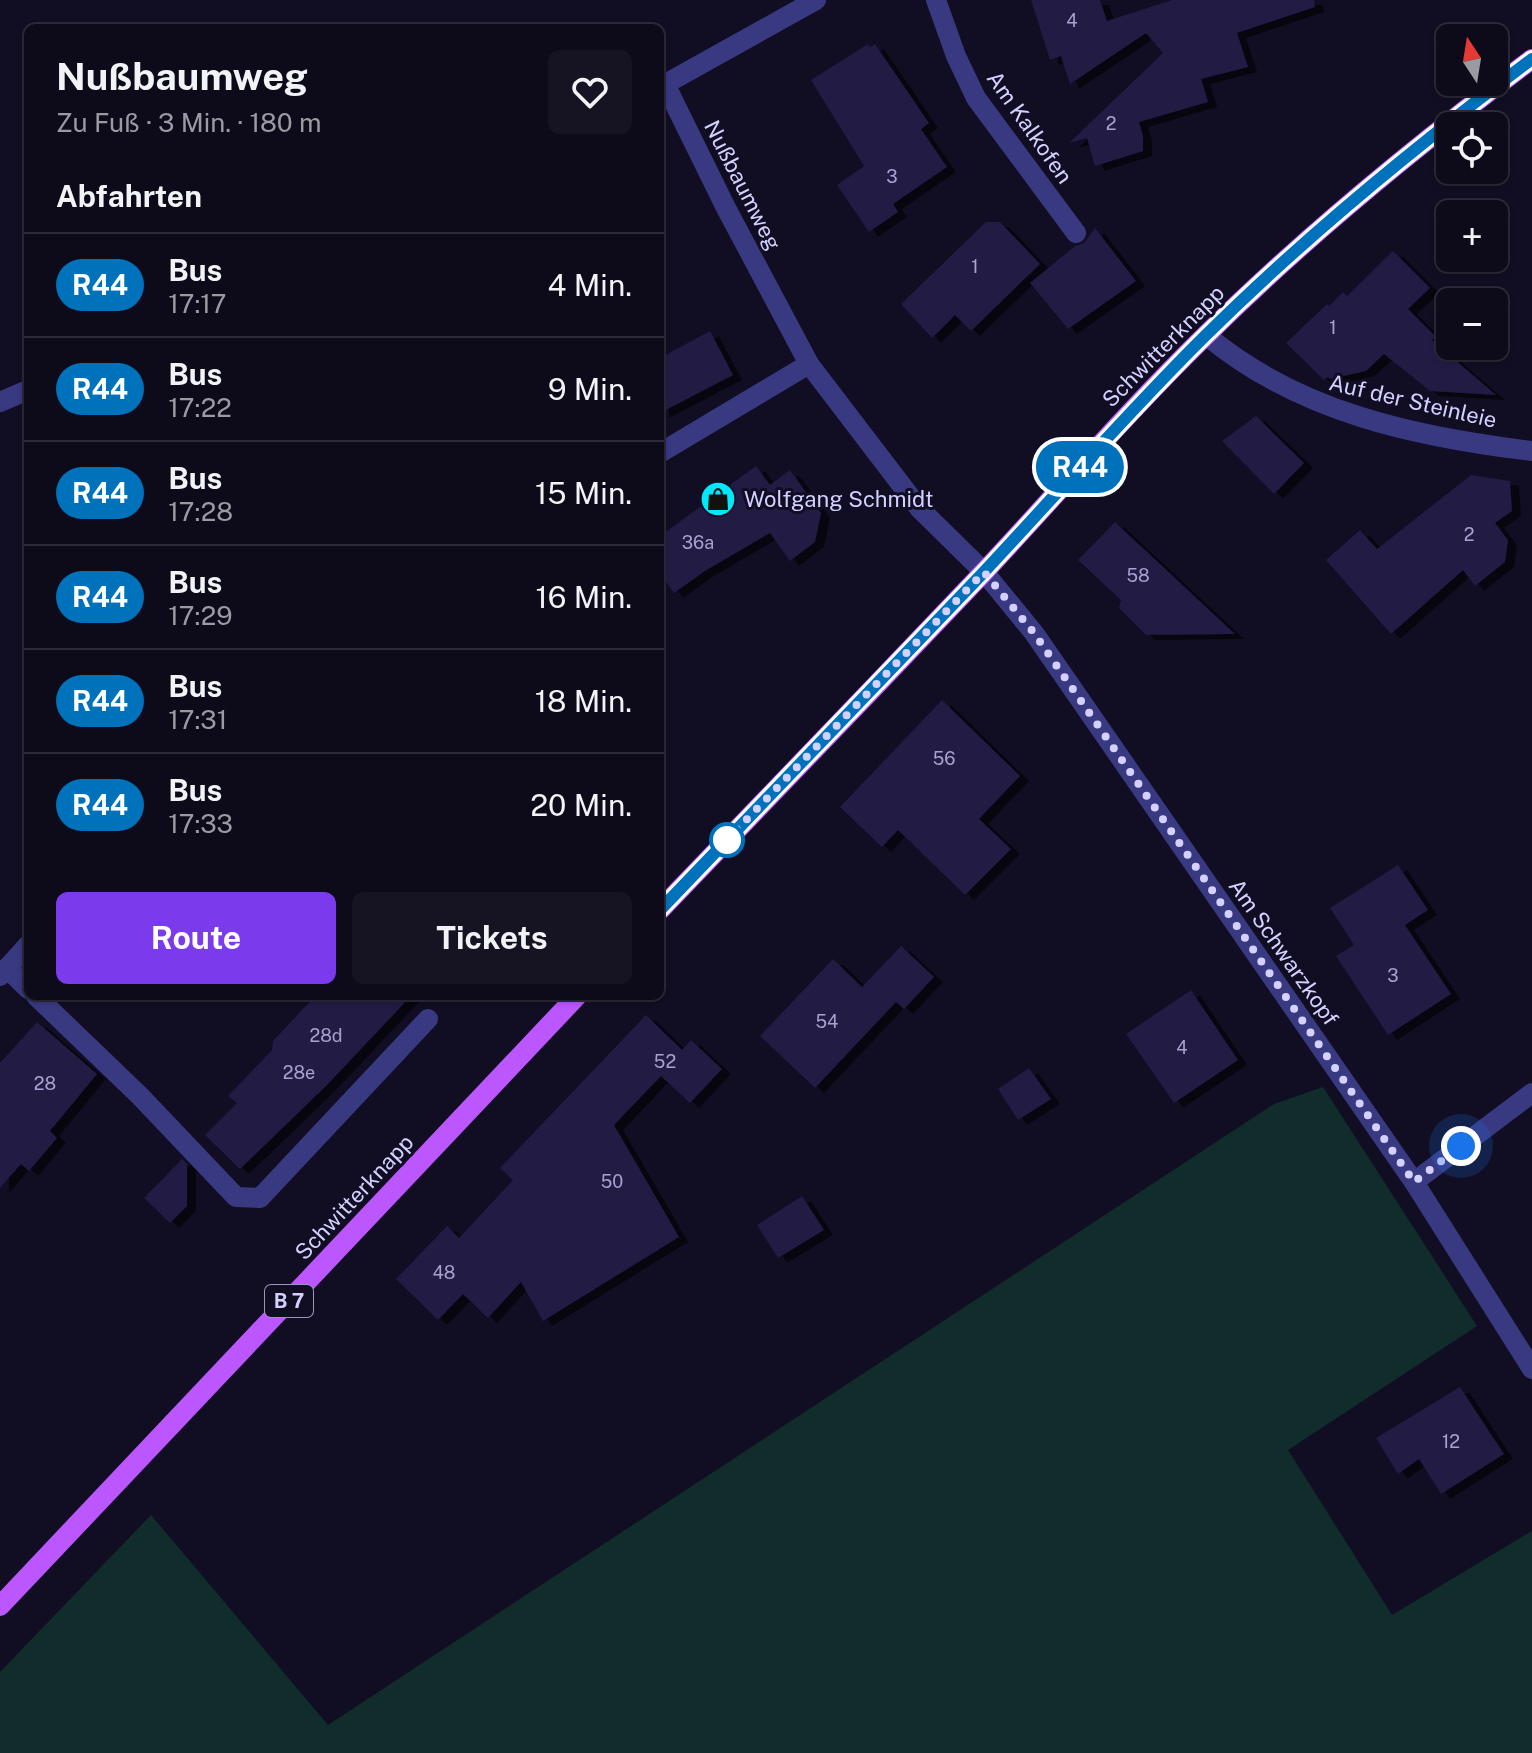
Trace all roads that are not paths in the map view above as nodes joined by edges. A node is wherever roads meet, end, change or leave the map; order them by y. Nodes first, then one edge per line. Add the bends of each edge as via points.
1 (816, 0) edge
2 (936, 0) edge
3 (1532, 59) edge
4 (664, 84) edge
5 (664, 87) edge
6 (1076, 233) dead end
7 (1206, 335) junction
8 (809, 364) junction
9 (24, 392) edge
10 (0, 402) edge
11 (664, 451) edge
12 (1532, 451) edge
13 (984, 572) junction
14 (664, 906) edge
15 (24, 949) edge
16 (3, 972) edge
17 (24, 986) edge
18 (40, 1000) edge
19 (573, 1000) edge
20 (428, 1019) dead end
21 (1532, 1093) edge
22 (1414, 1182) junction
23 (1532, 1369) edge
24 (0, 1606) edge

1 - 4 street
2 - 6 street, Am Kalkofen via 976,98
3 - 7 main road, Schwitterknapp via 1330,219
5 - 8 street, Nußbaumweg
7 - 12 street, Auf der Steinleie via 1268,379 1317,403 1453,439
7 - 13 main road, Schwitterknapp
8 - 11 street
8 - 13 street, Nußbaumweg via 919,508
9 - 10 street
13 - 14 main road, Schwitterknapp
13 - 22 street, Am Schwarzkopf via 1034,633
15 - 16 street
16 - 17 street
18 - 20 street via 236,1197 260,1198
19 - 24 main road, Schwitterknapp / B 7
21 - 22 street
22 - 23 street, Am Schwarzkopf

